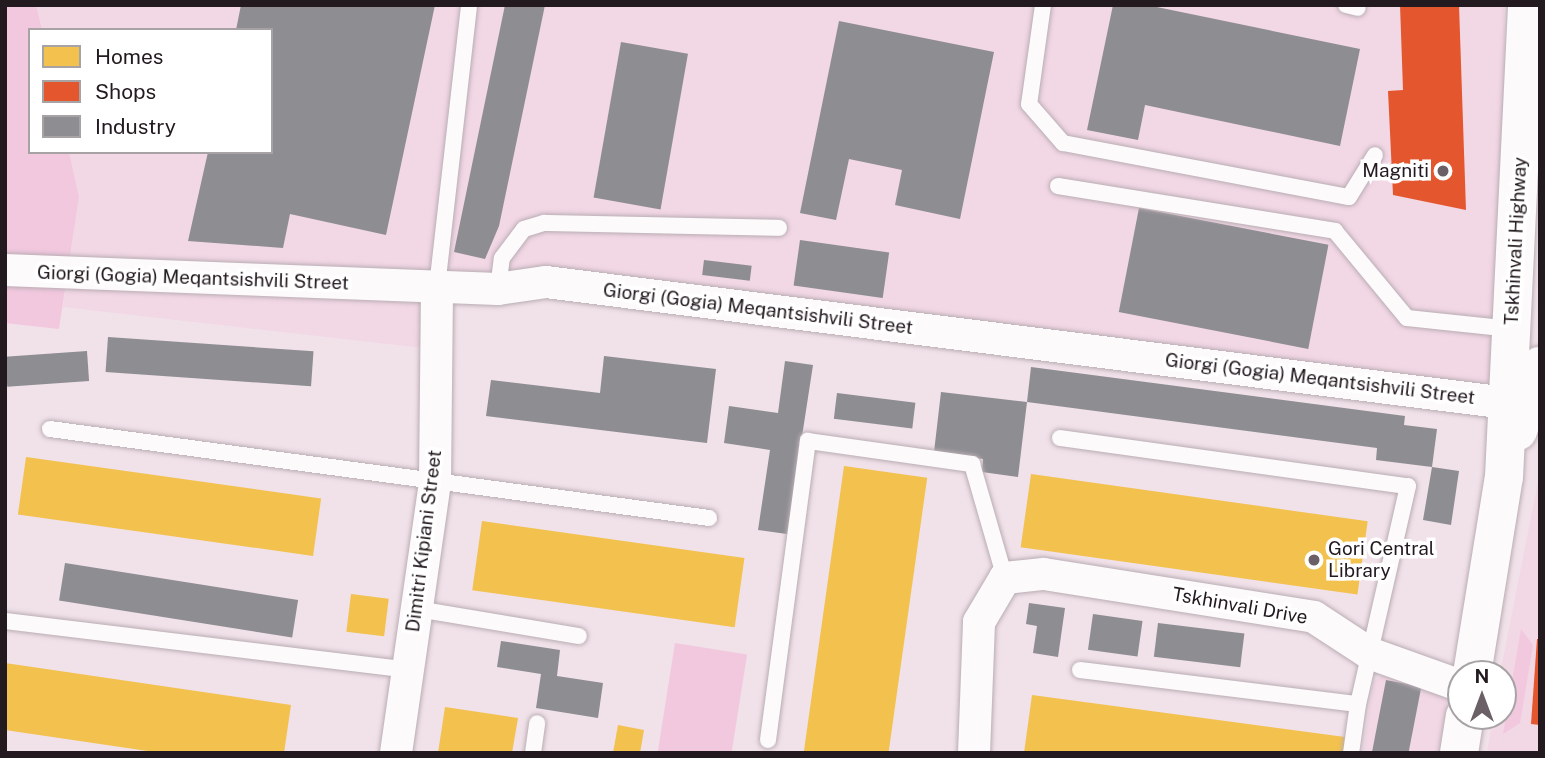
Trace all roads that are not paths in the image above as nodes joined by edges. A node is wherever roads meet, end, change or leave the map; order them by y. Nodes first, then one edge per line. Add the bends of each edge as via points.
1 (469, 5) edge
2 (1043, 5) edge
3 (1527, 5) edge
4 (1375, 155) dead end
5 (1530, 179) edge
6 (1058, 186) dead end
7 (779, 228) dead end
8 (5, 270) edge
9 (437, 287) junction
10 (498, 289) junction
11 (1511, 329) junction
12 (1540, 366) edge
13 (1507, 403) junction
14 (50, 429) dead end
15 (1060, 438) dead end
16 (1504, 477) junction
17 (435, 481) junction
18 (709, 518) dead end
19 (1005, 578) junction
20 (416, 609) junction
21 (5, 621) edge
22 (579, 636) dead end
23 (1369, 653) junction
24 (1474, 660) edge
25 (408, 670) junction
26 (1080, 670) dead end
27 (1447, 681) edge
28 (1358, 704) junction
29 (537, 723) dead end
30 (1463, 730) edge
31 (768, 740) dead end
32 (396, 753) edge
33 (533, 753) edge
34 (974, 753) edge
35 (1351, 753) edge
36 (1459, 753) edge

1 - 9 lane
2 - 4 lane via 1029,104 1063,143 1349,197
3 - 5 main road, Tskhinvali Highway
5 - 11 main road, Tskhinvali Highway
6 - 11 lane via 1335,231 1407,318
7 - 10 lane via 544,223 524,229 502,258
8 - 9 street, Giorgi (Gogia) Meqantsishvili Street
9 - 10 street, Giorgi (Gogia) Meqantsishvili Street
9 - 17 street, Dimitri Kipiani Street
10 - 13 street, Giorgi (Gogia) Meqantsishvili Street via 546,282
11 - 13 main road, Tskhinvali Highway
12 - 16 main road, Tskhinvali Highway
13 - 16 main road, Tskhinvali Highway
14 - 17 lane
15 - 23 lane via 1408,486
16 - 24 main road, Tskhinvali Highway
17 - 18 lane
17 - 20 street, Dimitri Kipiani Street
19 - 23 street, Tskhinvali Drive via 1044,574 1314,617
19 - 31 lane via 972,464 808,440
19 - 34 street via 979,622
20 - 22 lane
20 - 25 street, Dimitri Kipiani Street
21 - 25 lane
23 - 27 street, Tskhinvali Drive
23 - 28 lane
25 - 32 street, Dimitri Kipiani Street
26 - 28 lane
28 - 35 lane
29 - 33 lane
30 - 36 main road

